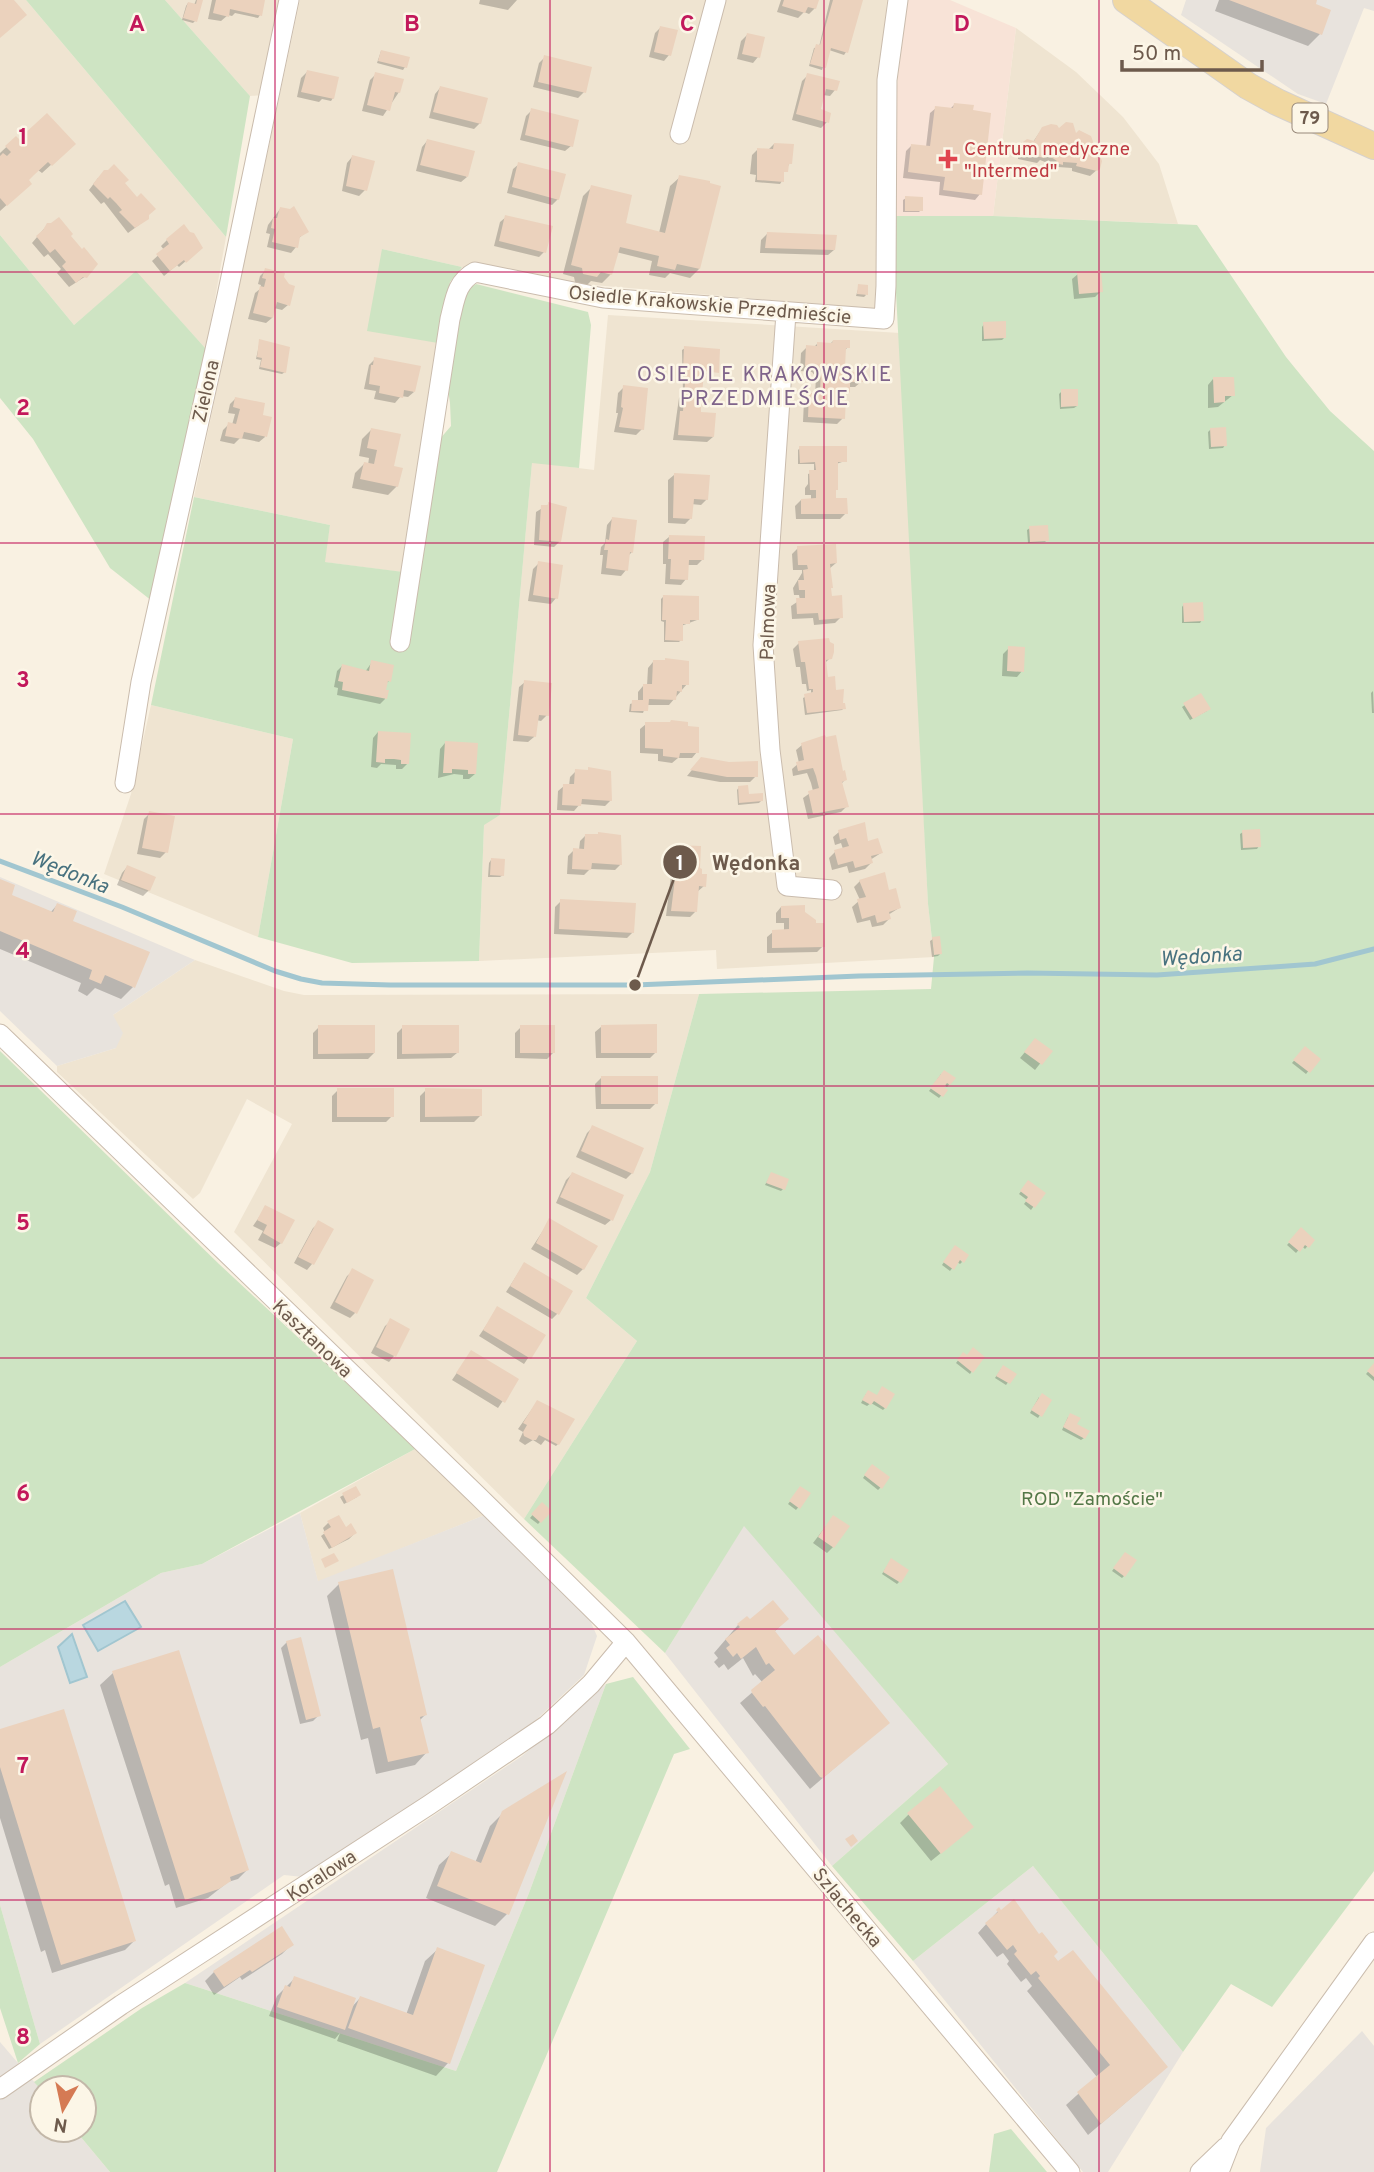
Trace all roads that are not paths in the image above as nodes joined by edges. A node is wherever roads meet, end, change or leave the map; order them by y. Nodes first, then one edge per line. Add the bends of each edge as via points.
1 (289, 0) edge
2 (716, 0) edge
3 (898, 0) edge
4 (1126, 0) edge
5 (680, 134) dead end
6 (1374, 146) edge
7 (786, 313) junction
8 (400, 642) dead end
9 (125, 783) dead end
10 (832, 890) dead end
11 (0, 1034) edge
12 (626, 1642) junction
13 (1374, 1942) edge
14 (0, 2090) edge
15 (1231, 2141) junction
16 (1070, 2172) edge
17 (1200, 2172) edge
18 (1219, 2172) edge

1 - 9 street, Zielona via 141,682
2 - 5 street
3 - 7 street, Osiedle Krakowskie Przedmieście via 887,80 884,319
4 - 6 main road, 79 via 1248,86
7 - 8 street, Osiedle Krakowskie Przedmieście via 603,298 475,272 466,276 458,286 450,319
7 - 10 street, Palmowa via 764,645 770,750 787,886
11 - 12 street, Kasztanowa
12 - 14 street, Koralowa via 591,1684 547,1725 121,2005
12 - 16 street, Szlachecka
13 - 15 street
15 - 17 street
15 - 18 street

